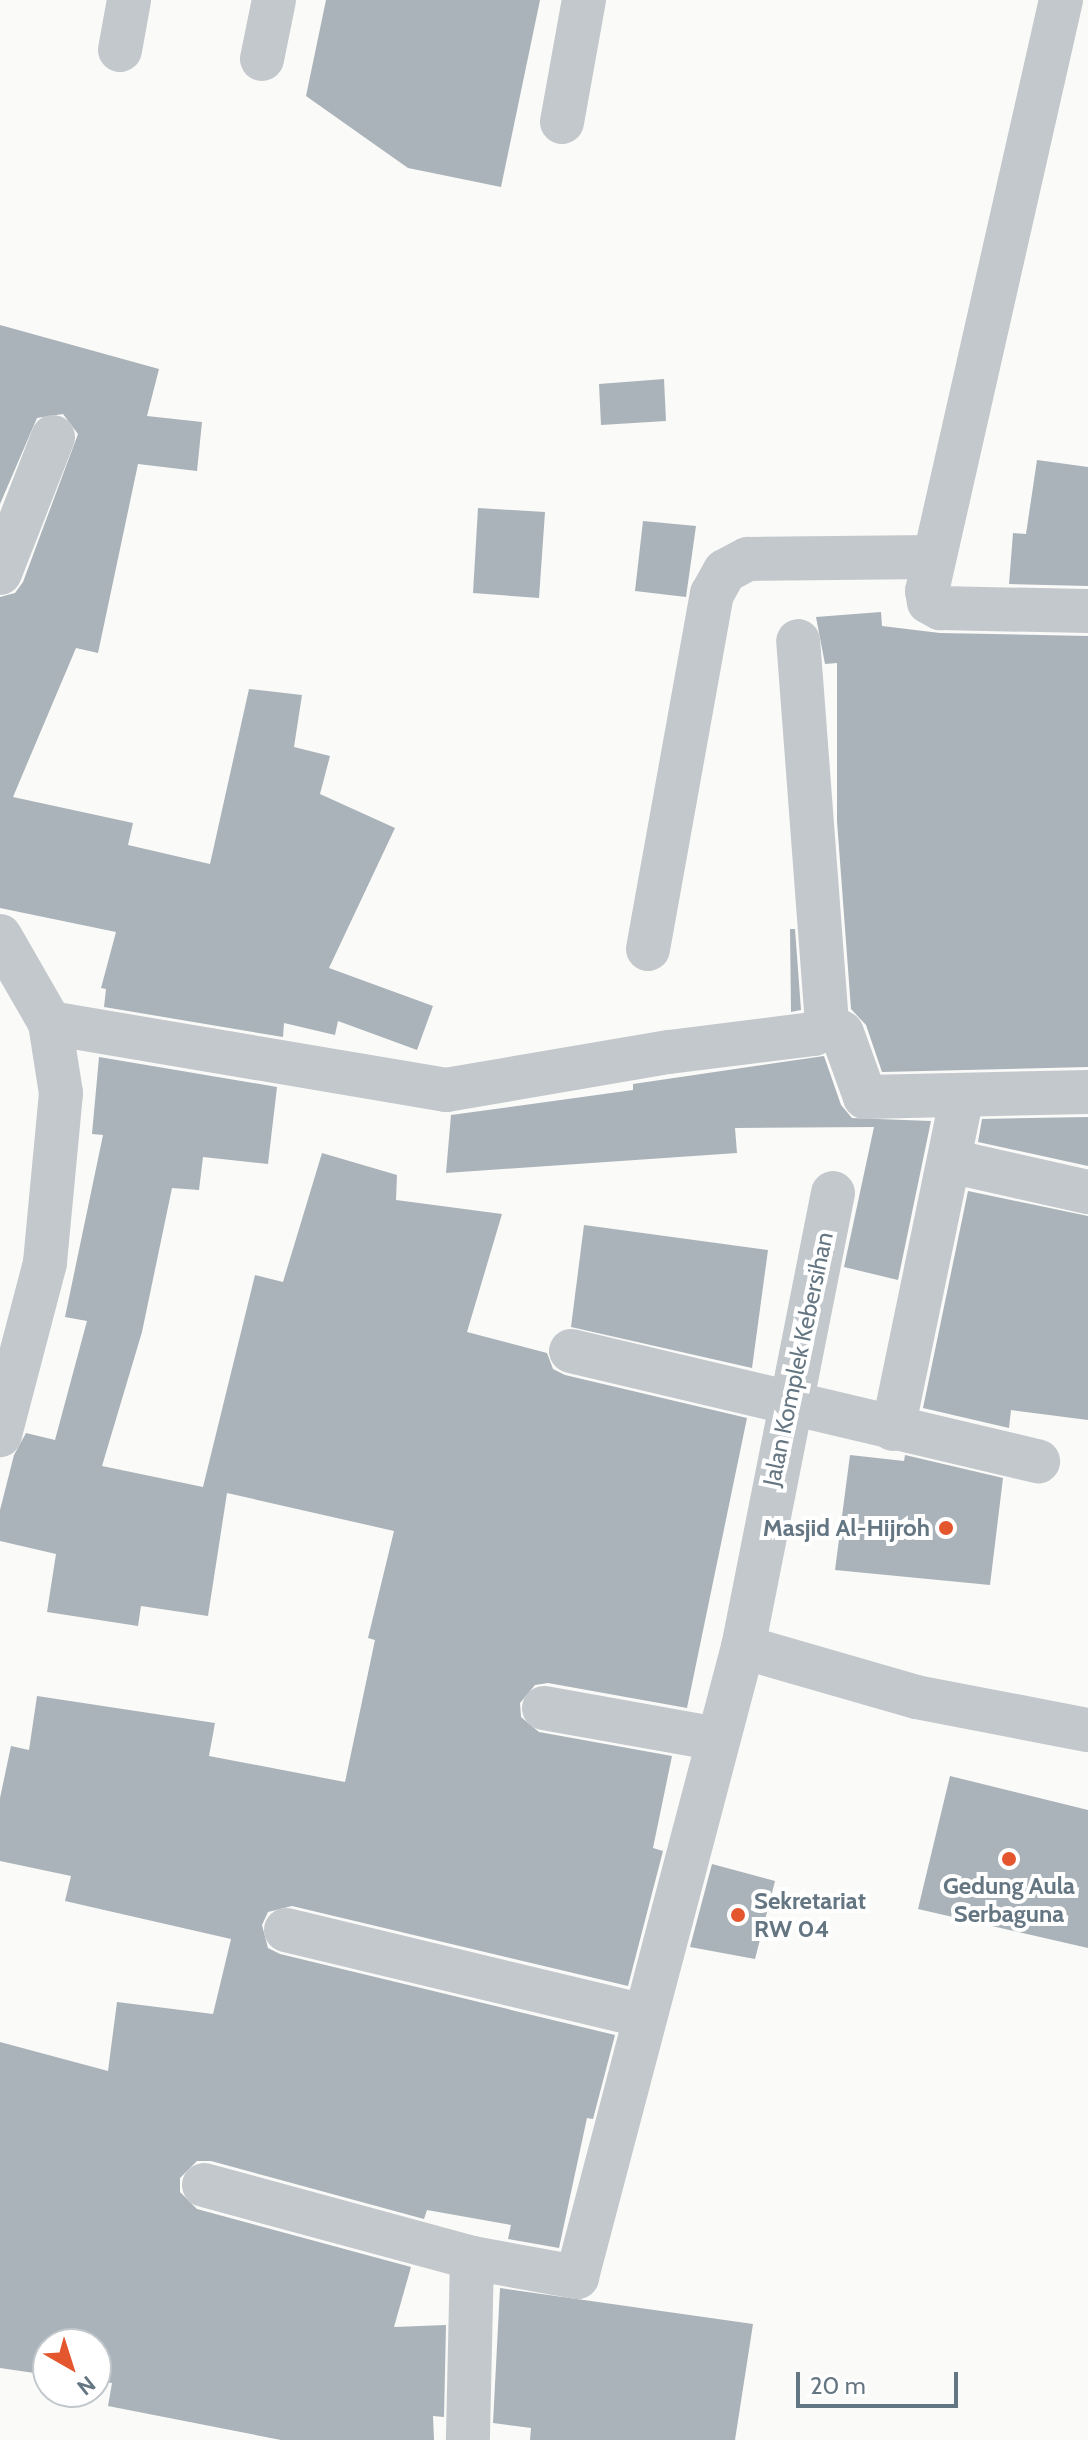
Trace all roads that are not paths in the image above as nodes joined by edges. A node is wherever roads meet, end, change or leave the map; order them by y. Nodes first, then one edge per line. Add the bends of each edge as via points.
1 (129, 0) edge
2 (274, 0) edge
3 (584, 0) edge
4 (1061, 0) edge
5 (120, 50) dead end
6 (262, 59) dead end
7 (562, 122) dead end
8 (53, 437) dead end
9 (933, 557) junction
10 (0, 573) edge
11 (1088, 611) edge
12 (798, 641) dead end
13 (0, 936) edge
14 (648, 949) dead end
15 (50, 1023) junction
16 (827, 1024) junction
17 (1088, 1092) edge
18 (962, 1095) junction
19 (950, 1161) junction
20 (1088, 1192) edge
21 (833, 1193) dead end
22 (571, 1351) dead end
23 (787, 1405) junction
24 (893, 1429) junction
25 (0, 1435) edge
26 (1038, 1461) dead end
27 (743, 1647) junction
28 (544, 1708) dead end
29 (1088, 1730) edge
30 (718, 1739) junction
31 (286, 1930) dead end
32 (645, 2016) junction
33 (204, 2185) dead end
34 (472, 2258) junction
35 (468, 2440) edge

1 - 5 street
2 - 6 street
3 - 7 street
4 - 9 street
8 - 10 street
9 - 11 street via 927,591 929,602 940,608
9 - 14 street via 748,559 725,571 712,594
12 - 16 street
13 - 15 street
15 - 16 street via 446,1090 669,1052 814,1034
15 - 25 street via 61,1093 45,1263
16 - 18 street via 842,1033 865,1097
17 - 18 street
18 - 19 street
19 - 20 street
19 - 24 street
21 - 23 street, Jalan Komplek Kebersihan
22 - 23 street
23 - 24 street
23 - 27 street, Jalan Komplek Kebersihan
24 - 26 street
27 - 29 street via 916,1697
27 - 30 street, Jalan Komplek Kebersihan
28 - 30 street
30 - 32 street, Jalan Komplek Kebersihan
31 - 32 street
32 - 34 street, Jalan Komplek Kebersihan via 577,2277
33 - 34 street
34 - 35 street

